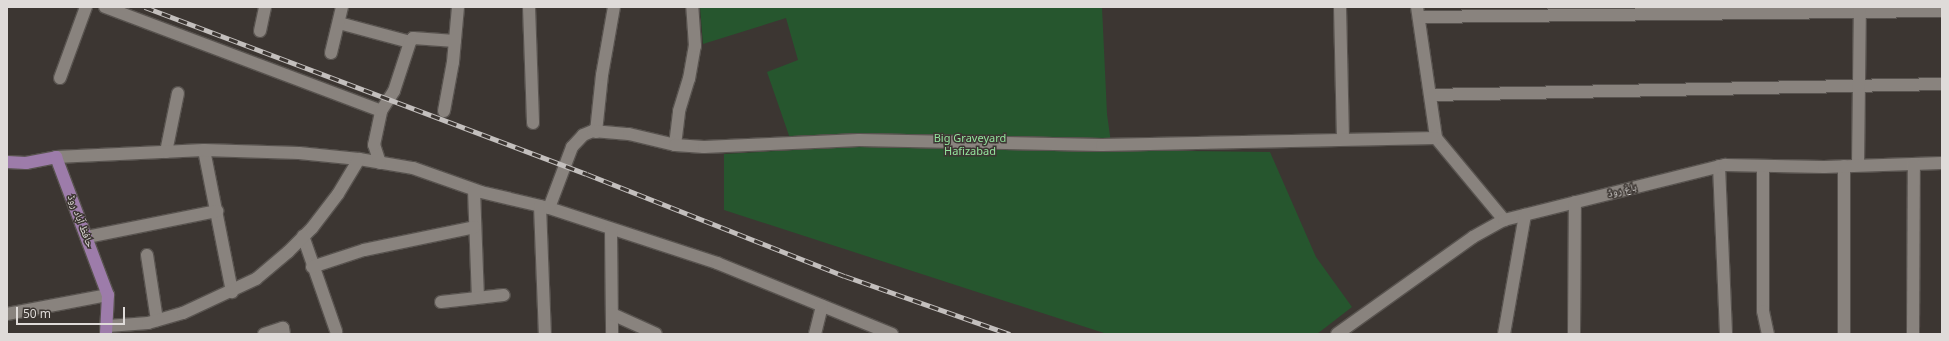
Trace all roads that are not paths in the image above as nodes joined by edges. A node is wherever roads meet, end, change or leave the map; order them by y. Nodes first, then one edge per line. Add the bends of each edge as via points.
1 (86, 7) edge
2 (105, 7) edge
3 (265, 7) edge
4 (342, 7) edge
5 (458, 7) edge
6 (529, 7) edge
7 (614, 7) edge
8 (692, 7) edge
9 (1340, 7) edge
10 (1860, 10) edge
11 (1942, 11) edge
12 (1418, 12) edge
13 (339, 23) junction
14 (260, 31) dead end
15 (455, 41) junction
16 (410, 42) junction
17 (331, 53) dead end
18 (60, 78) dead end
19 (1942, 84) edge
20 (1858, 86) junction
21 (178, 92) dead end
22 (1430, 95) junction
23 (381, 111) junction
24 (444, 111) dead end
25 (533, 123) dead end
26 (596, 132) junction
27 (1436, 138) junction
28 (1343, 139) junction
29 (675, 144) junction
30 (204, 150) junction
31 (166, 152) junction
32 (56, 157) junction
33 (359, 159) junction
34 (7, 162) edge
35 (380, 162) junction
36 (1942, 163) edge
37 (1914, 164) junction
38 (1858, 165) junction
39 (1719, 166) junction
40 (1763, 166) junction
41 (1844, 166) junction
42 (474, 190) junction
43 (1575, 202) junction
44 (545, 207) junction
45 (217, 211) junction
46 (1525, 215) junction
47 (1504, 220) junction
48 (475, 227) junction
49 (611, 230) junction
50 (303, 236) junction
51 (87, 238) junction
52 (147, 255) dead end
53 (312, 267) junction
54 (232, 292) junction
55 (108, 295) junction
56 (504, 295) dead end
57 (478, 297) junction
58 (441, 302) dead end
59 (822, 306) junction
60 (7, 314) edge
61 (612, 314) junction
62 (157, 320) junction
63 (107, 330) edge
64 (332, 333) edge
65 (266, 334) edge
66 (284, 334) edge
67 (545, 334) edge
68 (612, 334) edge
69 (656, 334) edge
70 (815, 334) edge
71 (892, 334) edge
72 (1337, 334) edge
73 (1504, 334) edge
74 (1574, 334) edge
75 (1726, 334) edge
76 (1768, 334) edge
77 (1844, 334) edge
78 (1913, 334) edge

1 - 18 street
2 - 23 street
3 - 14 street
4 - 13 street
5 - 15 street
6 - 25 street
7 - 26 street via 602,75
8 - 29 street via 695,46 689,79 679,111
9 - 28 street
10 - 11 street
10 - 12 street
10 - 20 street
12 - 22 street
13 - 16 street
13 - 17 street
15 - 16 street via 414,38
15 - 24 street
16 - 23 street via 394,91
19 - 20 street
20 - 22 street
20 - 38 street
21 - 31 street
22 - 27 street
23 - 35 street via 374,146
26 - 29 street via 629,134
26 - 44 street via 583,135 572,147
27 - 28 street
27 - 47 street
28 - 29 street via 1102,145 859,140 704,147
30 - 31 street
30 - 33 street via 299,153
30 - 45 street
31 - 32 street
32 - 34 main road via 26,163
32 - 51 main road, حافظ آباد روڈ
33 - 35 street
33 - 50 street via 338,194
35 - 42 street via 413,168
36 - 37 street, باغ روڈ
37 - 38 street, باغ روڈ
37 - 78 street
38 - 41 street, باغ روڈ
39 - 40 street, باغ روڈ
39 - 43 street, باغ روڈ
39 - 75 street
40 - 41 street, باغ روڈ
40 - 76 street via 1763,311
41 - 77 street
42 - 44 street
42 - 48 street
43 - 46 street, باغ روڈ
43 - 74 street
44 - 49 street
44 - 67 street
45 - 51 street
45 - 54 street
46 - 47 street, باغ روڈ
46 - 73 street
47 - 72 street, باغ روڈ via 1473,237
48 - 53 street via 364,250
48 - 57 street
49 - 59 street via 717,263
49 - 61 street
50 - 53 street
50 - 54 street via 256,279
51 - 55 main road, حافظ آباد روڈ
52 - 62 street
53 - 64 street
54 - 62 street via 183,313
55 - 60 street
55 - 63 main road, حافظ آباد روڈ
56 - 57 street
57 - 58 street
59 - 70 street
59 - 71 street
61 - 68 street
61 - 69 street
62 - 63 street
65 - 66 street via 283,328

